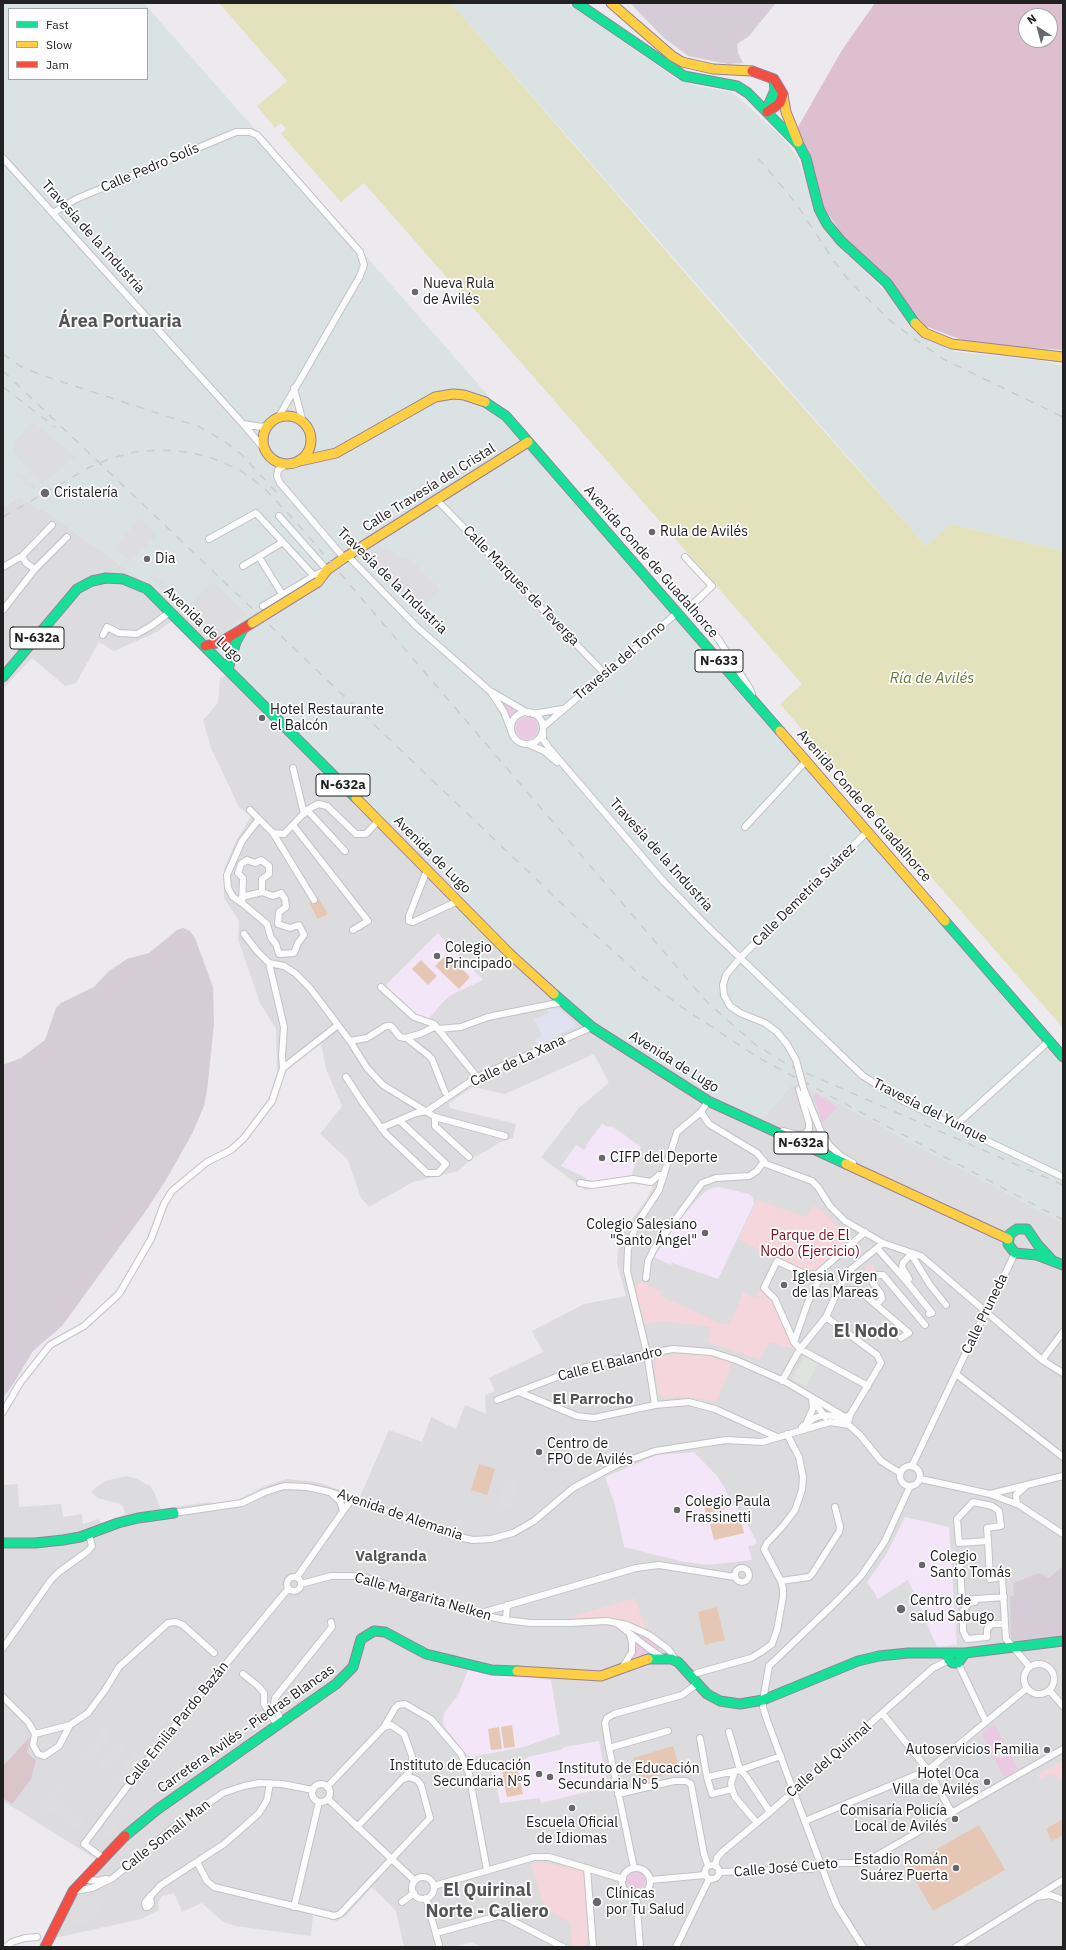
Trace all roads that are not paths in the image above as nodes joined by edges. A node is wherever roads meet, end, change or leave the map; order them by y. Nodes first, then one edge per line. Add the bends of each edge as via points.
1 (577, 3) edge
2 (611, 3) edge
3 (742, 70) junction
4 (774, 78) junction
5 (737, 86) junction
6 (783, 94) junction
7 (765, 110) junction
8 (799, 145) junction
9 (3, 158) edge
10 (52, 213) junction
11 (1063, 357) edge
12 (294, 388) junction
13 (303, 423) junction
14 (243, 424) junction
15 (271, 424) junction
16 (311, 439) junction
17 (528, 442) junction
18 (266, 451) junction
19 (328, 455) junction
20 (300, 460) junction
21 (285, 464) junction
22 (436, 499) junction
23 (279, 516) dead end
24 (52, 525) dead end
25 (66, 537) dead end
26 (209, 539) dead end
27 (283, 542) junction
28 (22, 556) junction
29 (258, 557) junction
30 (685, 557) dead end
31 (344, 558) junction
32 (243, 566) dead end
33 (3, 567) edge
34 (35, 569) junction
35 (327, 570) junction
36 (316, 579) junction
37 (282, 594) junction
38 (263, 606) dead end
39 (3, 610) edge
40 (170, 612) junction
41 (677, 613) junction
42 (244, 628) junction
43 (103, 634) dead end
44 (205, 646) junction
45 (234, 649) junction
46 (227, 667) junction
47 (605, 674) junction
48 (3, 677) edge
49 (242, 683) junction
50 (490, 692) junction
51 (753, 700) junction
52 (562, 709) junction
53 (530, 713) junction
54 (543, 729) junction
55 (511, 730) junction
56 (528, 744) junction
57 (806, 761) junction
58 (293, 768) dead end
59 (565, 768) junction
60 (250, 810) dead end
61 (306, 812) junction
62 (259, 819) junction
63 (378, 821) junction
64 (293, 826) junction
65 (745, 827) dead end
66 (868, 831) junction
67 (273, 832) junction
68 (345, 851) dead end
69 (427, 870) junction
70 (262, 892) junction
71 (242, 900) junction
72 (314, 900) dead end
73 (458, 901) junction
74 (278, 924) junction
75 (268, 928) junction
76 (353, 930) dead end
77 (244, 934) dead end
78 (740, 958) junction
79 (269, 963) junction
80 (381, 987) dead end
81 (562, 1002) junction
82 (338, 1025) junction
83 (592, 1027) junction
84 (437, 1028) junction
85 (408, 1037) junction
86 (350, 1041) junction
87 (1049, 1041) junction
88 (1063, 1057) edge
89 (283, 1068) junction
90 (346, 1077) dead end
91 (477, 1077) junction
92 (801, 1090) junction
93 (446, 1092) dead end
94 (708, 1101) junction
95 (427, 1111) junction
96 (701, 1112) junction
97 (435, 1117) junction
98 (400, 1121) junction
99 (956, 1125) junction
100 (764, 1126) junction
101 (381, 1128) junction
102 (821, 1132) junction
103 (505, 1136) dead end
104 (802, 1144) junction
105 (469, 1157) dead end
106 (764, 1161) junction
107 (664, 1175) junction
108 (1063, 1177) edge
109 (580, 1183) dead end
110 (895, 1186) junction
111 (991, 1231) junction
112 (1013, 1231) junction
113 (865, 1232) junction
114 (1008, 1239) junction
115 (1034, 1240) junction
116 (883, 1243) junction
117 (877, 1248) junction
118 (1020, 1253) junction
119 (911, 1254) junction
120 (1051, 1259) junction
121 (1063, 1265) edge
122 (826, 1267) junction
123 (646, 1278) dead end
124 (907, 1282) junction
125 (838, 1290) junction
126 (876, 1305) junction
127 (946, 1305) dead end
128 (987, 1312) junction
129 (930, 1314) dead end
130 (826, 1317) junction
131 (926, 1325) dead end
132 (1063, 1332) edge
133 (901, 1338) dead end
134 (794, 1342) junction
135 (800, 1349) junction
136 (648, 1353) junction
137 (1042, 1360) junction
138 (1063, 1373) edge
139 (956, 1374) junction
140 (782, 1380) junction
141 (868, 1386) junction
142 (518, 1392) junction
143 (812, 1399) junction
144 (497, 1400) dead end
145 (655, 1405) junction
146 (3, 1412) edge
147 (824, 1415) junction
148 (850, 1415) junction
149 (830, 1422) junction
150 (804, 1425) junction
151 (849, 1425) junction
152 (761, 1430) junction
153 (795, 1431) junction
154 (787, 1434) junction
155 (777, 1437) junction
156 (762, 1442) junction
157 (1063, 1457) edge
158 (912, 1466) junction
159 (900, 1473) junction
160 (1063, 1475) edge
161 (921, 1479) junction
162 (1027, 1485) junction
163 (910, 1486) junction
164 (330, 1492) junction
165 (990, 1494) junction
166 (351, 1500) junction
167 (1017, 1504) junction
168 (835, 1507) dead end
169 (343, 1511) junction
170 (174, 1513) joint
171 (90, 1534) junction
172 (1063, 1534) edge
173 (988, 1541) junction
174 (3, 1543) edge
175 (960, 1565) dead end
176 (297, 1577) junction
177 (735, 1577) dead end
178 (781, 1581) junction
179 (301, 1584) junction
180 (288, 1589) junction
181 (1004, 1597) junction
182 (975, 1602) dead end
183 (506, 1605) junction
184 (477, 1614) junction
185 (506, 1620) junction
186 (330, 1622) dead end
187 (617, 1624) junction
188 (1005, 1624) junction
189 (629, 1633) junction
190 (1063, 1641) edge
191 (1012, 1647) junction
192 (3, 1648) edge
193 (214, 1653) dead end
194 (965, 1653) junction
195 (947, 1656) junction
196 (664, 1659) junction
197 (678, 1662) junction
198 (958, 1663) junction
199 (1030, 1667) junction
200 (622, 1669) junction
201 (242, 1674) dead end
202 (694, 1681) junction
203 (1027, 1688) junction
204 (1049, 1690) junction
205 (3, 1697) edge
206 (763, 1700) junction
207 (1063, 1706) edge
208 (882, 1713) junction
209 (986, 1722) junction
210 (280, 1724) junction
211 (70, 1725) junction
212 (384, 1727) junction
213 (668, 1731) dead end
214 (729, 1732) dead end
215 (35, 1734) junction
216 (700, 1738) dead end
217 (609, 1748) junction
218 (1063, 1749) edge
219 (781, 1756) junction
220 (737, 1770) junction
221 (928, 1770) junction
222 (707, 1777) junction
223 (401, 1780) junction
224 (270, 1783) junction
225 (327, 1787) junction
226 (732, 1789) junction
227 (313, 1790) junction
228 (794, 1790) junction
229 (618, 1794) junction
230 (328, 1799) junction
231 (319, 1802) junction
232 (770, 1812) junction
233 (952, 1813) junction
234 (805, 1821) junction
235 (757, 1823) junction
236 (357, 1827) junction
237 (103, 1858) junction
238 (392, 1859) junction
239 (197, 1862) junction
240 (712, 1866) junction
241 (823, 1866) junction
242 (94, 1867) junction
243 (587, 1868) junction
244 (634, 1868) junction
245 (488, 1870) junction
246 (719, 1872) junction
247 (707, 1877) junction
248 (83, 1879) junction
249 (623, 1879) junction
250 (650, 1880) junction
251 (1063, 1880) edge
252 (415, 1881) junction
253 (96, 1885) junction
254 (434, 1886) junction
255 (73, 1892) junction
256 (414, 1893) junction
257 (150, 1896) dead end
258 (636, 1896) junction
259 (1036, 1897) junction
260 (426, 1898) junction
261 (1063, 1900) edge
262 (402, 1902) dead end
263 (294, 1907) junction
264 (436, 1933) junction
265 (37, 1937) dead end
266 (439, 1945) dead end
267 (6, 1947) edge
268 (45, 1947) edge
269 (563, 1947) edge
270 (593, 1947) edge
271 (640, 1947) edge
272 (676, 1947) edge
273 (863, 1947) edge
274 (956, 1947) edge

1 - 5 main road via 684,76
2 - 3 main road via 682,62 713,69
3 - 4 main road
3 - 5 main road via 741,80
4 - 6 main road
4 - 7 main road via 775,90
5 - 7 main road
6 - 7 main road via 780,103
6 - 8 main road via 786,112
7 - 8 main road
8 - 11 main road via 806,158 819,209 827,224 841,241 887,283 917,326 925,333 952,344
9 - 10 street, Travesía de la Industria
10 - 12 street, Calle Pedro Solís via 76,199 236,132 250,132 262,140 360,252 364,264 360,276
10 - 14 street, Travesía de la Industria
12 - 13 street
12 - 15 street
13 - 15 main road via 292,417
13 - 16 main road
14 - 15 street via 262,427
14 - 18 street, Travesía de la Industria
15 - 18 main road via 263,442
16 - 19 main road
16 - 20 main road via 309,450
17 - 19 main road, Avenida Conde de Guadalhorce / N-633 via 506,416 490,404 476,398 453,394 435,396 344,449
17 - 22 main road, Calle Travesía del Cristal
17 - 41 main road, Avenida Conde de Guadalhorce / N-633
18 - 21 main road, Travesía de la Industria via 273,460
19 - 20 main road, Avenida Conde de Guadalhorce
20 - 21 main road
21 - 31 street, Travesía de la Industria via 278,470 280,483
22 - 31 main road, Calle Travesía del Cristal
22 - 47 street, Calle Marques de Teverga
23 - 35 street
24 - 28 street
25 - 34 street
26 - 27 street via 256,513
27 - 29 street
27 - 36 street
28 - 33 street
28 - 34 street via 26,563
29 - 32 street
29 - 37 street
30 - 51 street via 712,586 691,606 719,640 750,689
31 - 35 main road, Calle Travesía del Cristal
31 - 50 street, Travesía de la Industria via 350,558 416,626
34 - 39 street
35 - 36 main road, Calle Travesía del Cristal
36 - 37 street
36 - 42 main road, bridge
37 - 38 street
40 - 43 street via 137,634 119,632 107,627
40 - 44 main road, Avenida de Lugo / N-632a
40 - 48 main road, Avenida de Lugo / N-632a via 137,584 123,579 106,578 92,581 69,597
41 - 47 street, Travesía del Torno
41 - 51 main road, Avenida Conde de Guadalhorce / N-633
42 - 44 main road via 214,645
42 - 45 main road
42 - 46 main road via 227,648
44 - 46 main road, Avenida de Lugo / N-632a
45 - 46 main road
45 - 49 main road
46 - 49 main road, Avenida de Lugo / N-632a
47 - 52 street, Travesía del Torno
49 - 63 main road, Avenida de Lugo / N-632a
50 - 53 street, Travesía de la Industria
50 - 55 street, Travesía de la Industria via 504,712
51 - 57 main road, Avenida Conde de Guadalhorce / N-633
52 - 53 street, Travesía del Torno
52 - 54 street, Travesía del Torno
53 - 54 street, Travesía de la Industria via 541,721
53 - 55 street via 518,716
54 - 56 street via 538,740
54 - 59 street, Travesía de la Industria via 546,743
55 - 56 street, Travesía de la Industria via 519,742
56 - 59 street, Travesía de la Industria
57 - 65 street
57 - 66 main road, Avenida Conde de Guadalhorce / N-633
58 - 61 street
59 - 78 street, Travesía de la Industria via 664,882
60 - 62 street
61 - 63 street via 318,804 327,806 356,834 366,834
61 - 64 street
61 - 68 street
62 - 67 street
62 - 71 street via 242,841 227,875 228,888 234,898
63 - 69 main road, Avenida de Lugo / N-632a
64 - 67 street via 284,834
64 - 76 street via 368,921
66 - 78 street, Calle Demetria Suárez
66 - 87 main road, Avenida Conde de Guadalhorce / N-633
67 - 72 street
69 - 73 main road, Avenida de Lugo / N-632a
69 - 73 street via 408,916 409,921 413,922
70 - 71 street
70 - 71 street via 262,879 269,874 269,866 262,860 255,863 247,860 241,864 238,873 243,878
70 - 74 street via 273,896 281,893 285,899 286,908 279,912
71 - 75 street
73 - 81 main road, Avenida de Lugo / N-632a
74 - 75 street
74 - 75 street via 290,928 299,925 304,935 294,953 279,954 276,944 270,938
77 - 79 street
78 - 92 street, bridge via 726,975 724,995 730,1006 765,1024 777,1032 787,1044 794,1060
78 - 99 street, Travesía del Yunque via 863,1076 903,1101
79 - 82 street via 284,966 295,973 310,988
79 - 89 street via 284,1027
80 - 84 street via 414,1017
81 - 83 main road, Avenida de Lugo / N-632a
81 - 84 street via 488,1017 461,1027
82 - 86 street
82 - 89 street
83 - 91 street, Calle de La Xana
83 - 94 main road, Avenida de Lugo / N-632a
84 - 85 street
84 - 91 street
85 - 86 street via 400,1037 391,1026 386,1026 368,1038
85 - 93 street via 432,1059
86 - 95 street via 367,1068 383,1085
87 - 88 main road, Avenida Conde de Guadalhorce / N-633
87 - 99 street
89 - 146 street via 272,1101 244,1138 231,1150 206,1162 172,1191 164,1204 151,1239 118,1294 84,1326 50,1345 20,1383
90 - 101 street
91 - 95 street, Calle de La Xana
92 - 100 street via 809,1123 809,1129 805,1134 798,1136
92 - 102 street
94 - 96 street
94 - 100 main road, Avenida de Lugo / N-632a
95 - 97 street
95 - 98 street, Calle de La Xana
96 - 106 street via 708,1124 757,1153
96 - 107 street via 677,1132
97 - 103 street
97 - 105 street via 435,1126
98 - 101 street, Calle de La Xana
98 - 101 street via 446,1164 438,1173 428,1173
99 - 108 street, Travesía del Yunque
100 - 104 main road, Avenida de Lugo / N-632a
102 - 104 street via 820,1141 816,1145
102 - 110 street via 830,1146 842,1157
104 - 110 main road, Avenida de Lugo / N-632a
106 - 113 street via 812,1181 845,1222
106 - 123 street via 757,1171 749,1176 716,1178 702,1183 654,1249 648,1261
107 - 109 street via 659,1175 651,1182 633,1179 592,1186
107 - 136 street via 659,1190 636,1225 628,1249 627,1270
110 - 111 main road, N-632a
111 - 112 main road, N-632a
111 - 114 main road, N-632a
112 - 114 main road
112 - 115 main road, N-632a via 1026,1230
113 - 116 street
113 - 122 street
114 - 118 main road via 1010,1248
115 - 118 main road via 1032,1248
115 - 120 main road, N-632a
116 - 117 street
116 - 119 street
117 - 124 street
117 - 125 street via 850,1270
118 - 120 main road, N-632a
118 - 128 street, Calle Pruneda
119 - 124 street via 903,1262 902,1267 909,1279
119 - 127 street
119 - 128 street via 921,1256
120 - 121 main road, N-632a
122 - 134 street via 808,1302
122 - 134 street via 817,1274 807,1275 777,1261 764,1288 775,1299
124 - 129 street
125 - 126 street via 856,1290
125 - 130 street
126 - 131 street via 882,1294 873,1283 874,1278 882,1275
126 - 133 street via 909,1333
128 - 137 street
128 - 139 street, Calle Pruneda
130 - 135 street
130 - 141 street via 877,1355 881,1363
132 - 137 street
134 - 135 street
135 - 140 street
135 - 141 street
136 - 140 street, Calle El Balandro via 673,1349 711,1352
136 - 142 street, Calle El Balandro via 575,1370
136 - 145 street
137 - 138 street
139 - 157 street
139 - 158 street, Calle Pruneda
140 - 143 street, Calle El Balandro
141 - 148 street
142 - 144 street, Calle El Balandro
142 - 145 street via 577,1416 594,1418
143 - 147 street, Calle El Balandro
143 - 148 street, Calle El Balandro via 845,1417
143 - 150 street via 810,1418
145 - 152 street via 689,1402 715,1409
147 - 149 street, Calle El Balandro
147 - 150 street, Avenida de Alemania
147 - 151 street via 838,1418
148 - 151 street
149 - 151 street, Avenida de Alemania
149 - 153 street, Avenida de Alemania
150 - 153 street, Avenida de Alemania
151 - 159 street via 881,1461
152 - 155 street
152 - 156 street via 764,1436
153 - 154 street, Avenida de Alemania
154 - 155 street, Avenida de Alemania
154 - 178 street via 799,1457 803,1477 802,1490 795,1510 765,1546 765,1553
155 - 156 street, Avenida de Alemania
156 - 166 street, Avenida de Alemania via 726,1440 667,1448 633,1458 573,1488 534,1521 513,1532 491,1539 474,1540 459,1537
158 - 159 street via 904,1467
158 - 161 street via 918,1470
159 - 163 street via 902,1482
160 - 162 street
161 - 163 street via 916,1485
161 - 165 street
162 - 165 street
162 - 167 street via 1016,1495
163 - 206 street via 885,1541 861,1576 769,1666
164 - 166 street, Avenida de Alemania
164 - 169 street via 340,1501
164 - 170 street, Avenida de Alemania via 284,1486 242,1503
165 - 167 street
166 - 169 street
167 - 172 street
168 - 178 street via 839,1532 810,1577
169 - 176 street
170 - 171 main road via 118,1522
171 - 174 main road via 49,1542
171 - 192 street via 92,1546 51,1580
173 - 173 street via 987,1528 1001,1526 999,1512 992,1506 973,1502 957,1519 959,1543
173 - 181 street via 990,1579 1002,1577
175 - 181 street via 962,1600
176 - 179 street
176 - 180 street via 292,1576 287,1580
177 - 183 street via 659,1565 636,1568
178 - 202 street via 783,1597 772,1644 751,1658 697,1673
179 - 180 street via 295,1591
179 - 184 street, Calle Margarita Nelken via 331,1576 361,1576
180 - 237 street, Calle Emilia Pardo Bazán via 154,1751 84,1844
181 - 188 street
182 - 188 street via 969,1603 963,1611 963,1631 967,1639 987,1637 987,1629 992,1624
183 - 184 street
183 - 185 street
184 - 185 street, Calle Margarita Nelken
185 - 187 street, Calle Margarita Nelken via 530,1623 607,1621
186 - 210 street via 332,1627 275,1698 274,1706
187 - 189 street
187 - 197 street, Calle Margarita Nelken via 627,1625 649,1635
188 - 191 street via 1006,1639
189 - 196 street
189 - 200 street via 632,1652
190 - 191 main road
191 - 194 main road
191 - 199 street
193 - 211 street via 183,1625 176,1622 168,1623 119,1667 88,1713
194 - 195 main road
194 - 198 main road
195 - 198 main road via 953,1663
195 - 206 main road via 908,1653 858,1661
195 - 208 street, Calle del Quirinal
196 - 197 main road, Carretera Avilés - Piedras Blancas
196 - 200 main road, Carretera Avilés - Piedras Blancas via 648,1659
197 - 202 main road
198 - 209 street
199 - 203 street via 1024,1677
199 - 204 street via 1041,1664 1050,1669 1054,1680
200 - 210 main road, Carretera Avilés - Piedras Blancas via 601,1676 492,1670 426,1654 385,1632 374,1631 362,1639 353,1667 348,1674
201 - 210 street via 264,1693 264,1704
202 - 206 main road via 707,1694 720,1701 740,1704
202 - 217 street via 682,1695 607,1718 605,1723
203 - 204 street via 1038,1693
203 - 209 street
204 - 207 street
205 - 215 street via 28,1722
206 - 219 street via 763,1707
208 - 221 street
208 - 228 street, Calle del Quirinal
209 - 221 street
210 - 237 main road, Carretera Avilés - Piedras Blancas via 140,1822
211 - 215 street
211 - 215 street via 58,1746 44,1756 38,1754 33,1745
212 - 223 street via 391,1725 398,1728 404,1734 410,1749 412,1764
212 - 225 street
212 - 245 street via 398,1704 405,1704 431,1718 461,1754 469,1774
213 - 217 street
214 - 220 street
216 - 222 street
217 - 229 street
218 - 233 street, Calle José Cueto
219 - 220 street
219 - 228 street
220 - 222 street
220 - 226 street via 731,1783
220 - 232 street via 746,1776
221 - 233 street
221 - 234 street
222 - 226 street via 712,1794
223 - 236 street
223 - 238 street via 410,1777 418,1780 430,1818
224 - 227 street, Calle Somali Man
224 - 239 street via 267,1800 259,1813 224,1844
224 - 253 street, Calle Somali Man via 244,1786 223,1793 175,1826 113,1878
225 - 227 street via 318,1785
225 - 230 street via 330,1793
226 - 235 street via 735,1797
227 - 231 street via 314,1798
228 - 232 street, Calle del Quirinal
228 - 234 street
229 - 240 street via 674,1781 686,1781 691,1784 704,1854
229 - 244 street
230 - 231 street
230 - 236 street
231 - 263 street
232 - 235 street, Calle del Quirinal
233 - 241 street, Calle José Cueto via 870,1860
234 - 241 street
235 - 240 street, Calle del Quirinal via 722,1852
236 - 238 street
237 - 242 main road, Carretera Avilés - Piedras Blancas
238 - 252 street
238 - 263 street via 340,1914 334,1916
239 - 257 street via 174,1876
239 - 263 street via 207,1881 214,1887
240 - 246 street
240 - 247 street, Calle del Quirinal via 705,1870
241 - 246 street, Calle José Cueto
241 - 273 street via 837,1906
242 - 248 main road, Carretera Avilés - Piedras Blancas
242 - 253 street
243 - 245 street via 549,1857 534,1856
243 - 249 street
243 - 270 street
244 - 249 street via 626,1872
244 - 250 street via 645,1871
245 - 254 street
246 - 247 street via 715,1879
247 - 250 street
247 - 272 street, Calle del Quirinal
248 - 253 street
248 - 255 main road, Carretera Avilés - Piedras Blancas
249 - 258 street via 624,1888
250 - 258 street via 648,1890
251 - 259 street
252 - 254 street via 422,1877 430,1879
252 - 256 street
253 - 255 street, Calle Somali Man
254 - 260 street via 432,1893
255 - 268 main road, Carretera Avilés - Piedras Blancas
256 - 260 street via 418,1897
256 - 262 street
258 - 271 street
259 - 261 street via 1050,1895
259 - 274 street
260 - 264 street
264 - 266 street
264 - 269 street via 498,1916 505,1917
265 - 267 street via 12,1942

